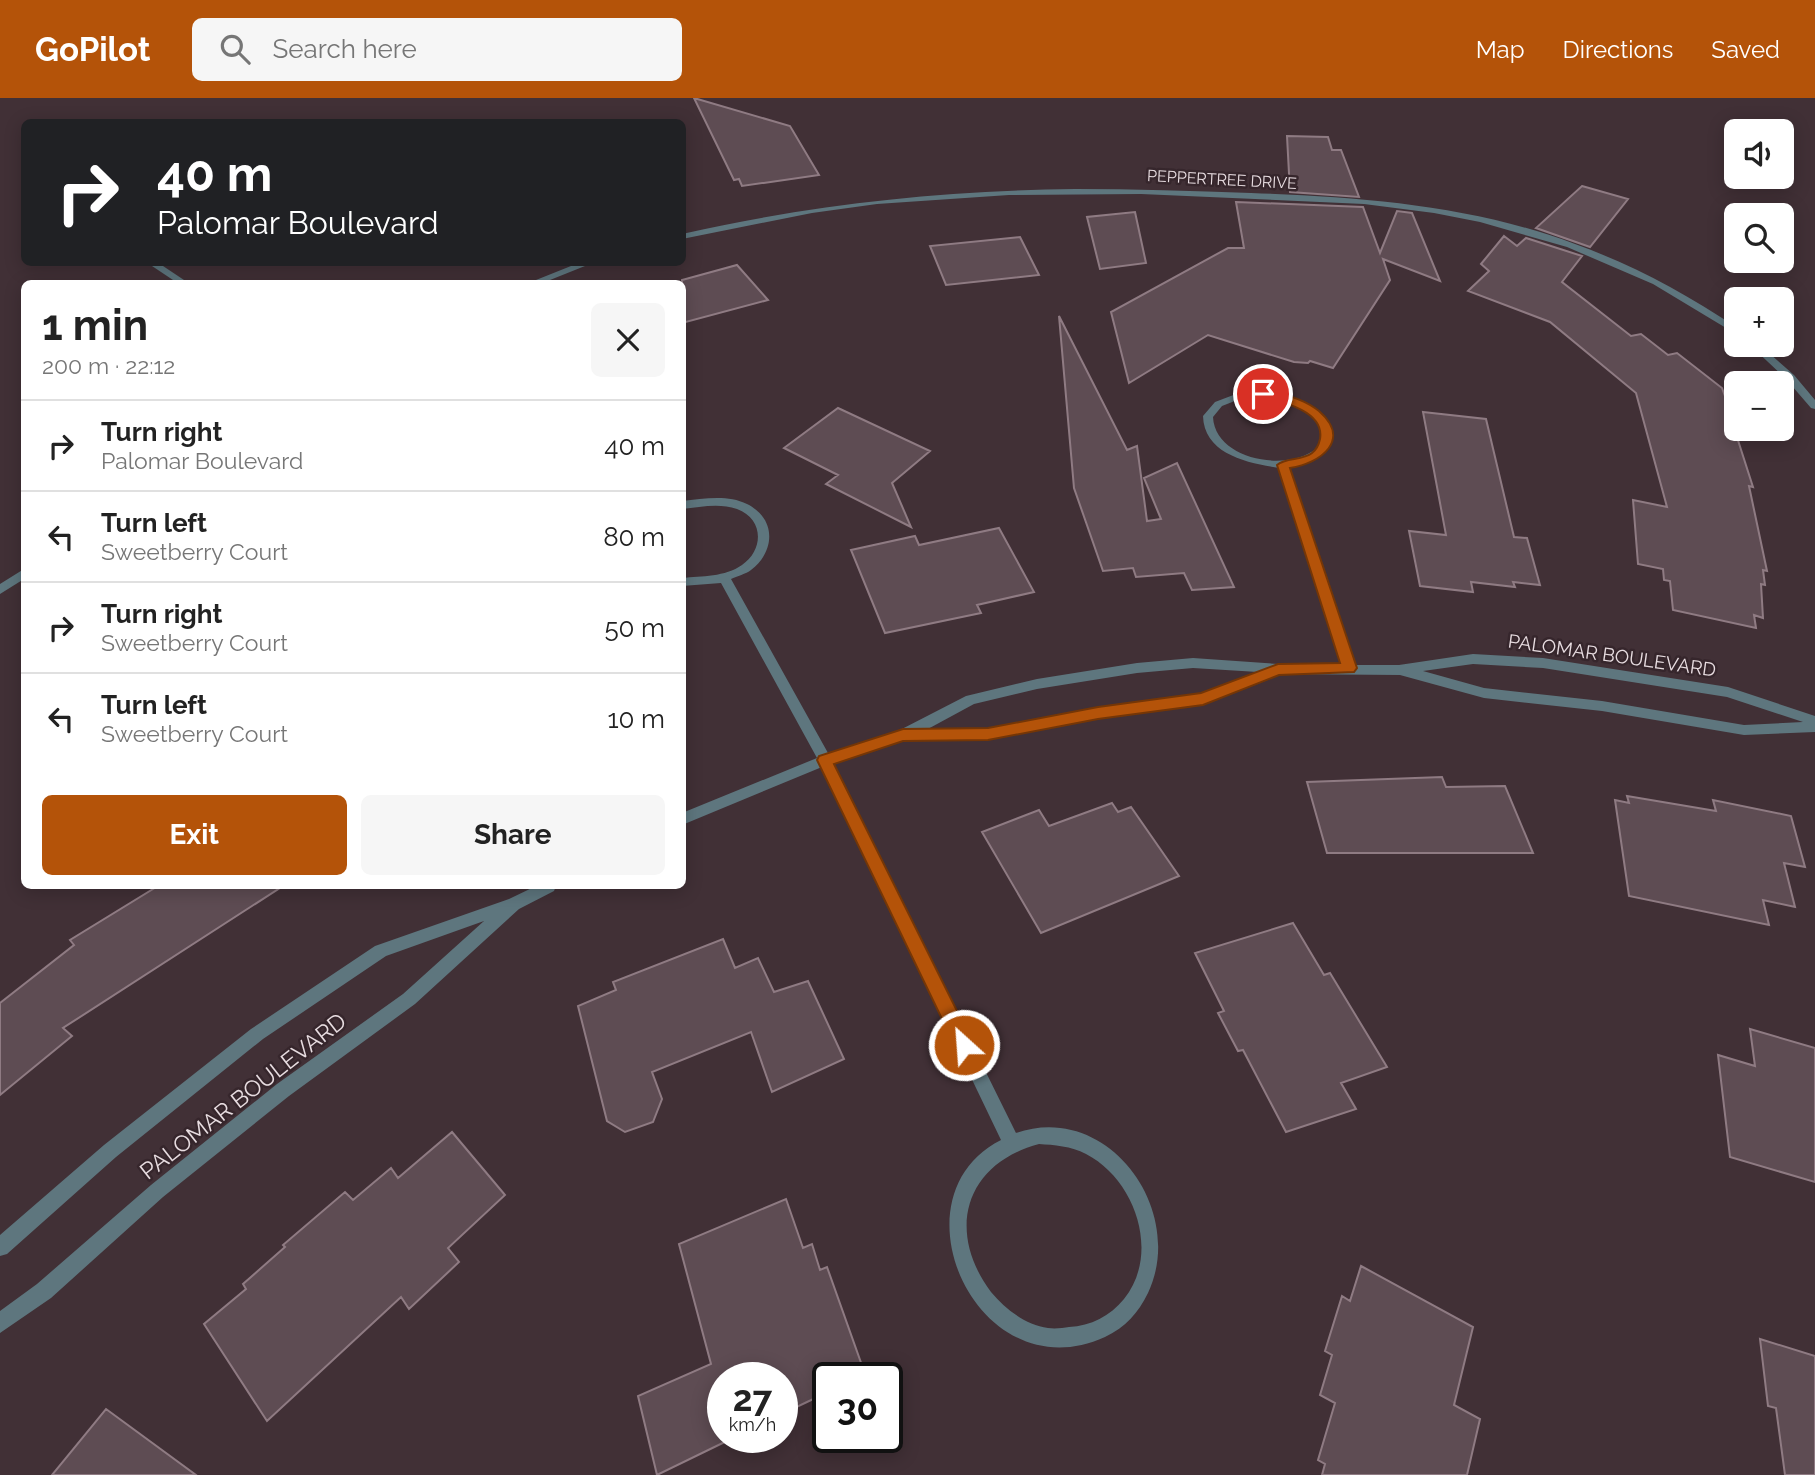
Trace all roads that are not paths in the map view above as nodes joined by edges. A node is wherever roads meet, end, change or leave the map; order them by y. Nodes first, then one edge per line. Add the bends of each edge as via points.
1 (686, 236) edge
2 (157, 266) edge
3 (581, 266) edge
4 (179, 280) edge
5 (541, 280) edge
6 (1724, 323) edge
7 (1768, 357) edge
8 (1815, 406) edge
9 (1283, 465) junction
10 (686, 504) edge
11 (21, 575) edge
12 (725, 579) junction
13 (686, 582) edge
14 (0, 590) edge
15 (1349, 668) junction
16 (1278, 669) junction
17 (1399, 670) junction
18 (1815, 721) edge
19 (1815, 727) edge
20 (903, 735) junction
21 (825, 760) junction
22 (686, 817) edge
23 (543, 889) edge
24 (514, 904) junction
25 (1012, 1143) junction
26 (0, 1247) edge
27 (0, 1324) edge

1 - 6 street, PEPPERTREE DRIVE via 849,205 1000,191 1136,191 1386,204 1488,221 1585,250 1672,289
2 - 4 street
3 - 5 street
7 - 8 street
9 - 9 street via 1309,459 1325,446 1327,435 1314,412 1263,394 1227,398 1208,415 1214,439 1226,450 1243,459
9 - 15 street
10 - 12 street via 729,502 753,512 763,522 765,548 757,561
11 - 14 street
12 - 13 street
12 - 21 street
15 - 16 street, PALOMAR BOULEVARD
15 - 17 street, PALOMAR BOULEVARD
16 - 20 street, PALOMAR BOULEVARD via 1203,699 988,734
16 - 20 street, PALOMAR BOULEVARD via 1193,663 1037,684 971,700
17 - 18 street, PALOMAR BOULEVARD via 1473,659 1543,663 1728,692
17 - 19 street, PALOMAR BOULEVARD via 1484,693 1602,706 1744,730
20 - 21 street, PALOMAR BOULEVARD
21 - 22 street, PALOMAR BOULEVARD
21 - 25 street
23 - 24 street, PALOMAR BOULEVARD
24 - 26 street, PALOMAR BOULEVARD via 381,951 268,1026 110,1151
24 - 27 street, PALOMAR BOULEVARD via 409,999 283,1090
25 - 25 street via 1039,1135 1067,1138 1094,1149 1119,1167 1138,1192 1149,1222 1152,1254 1144,1285 1128,1310 1101,1331 1066,1340 1031,1335 998,1317 974,1289 960,1255 958,1219 967,1186 986,1160

